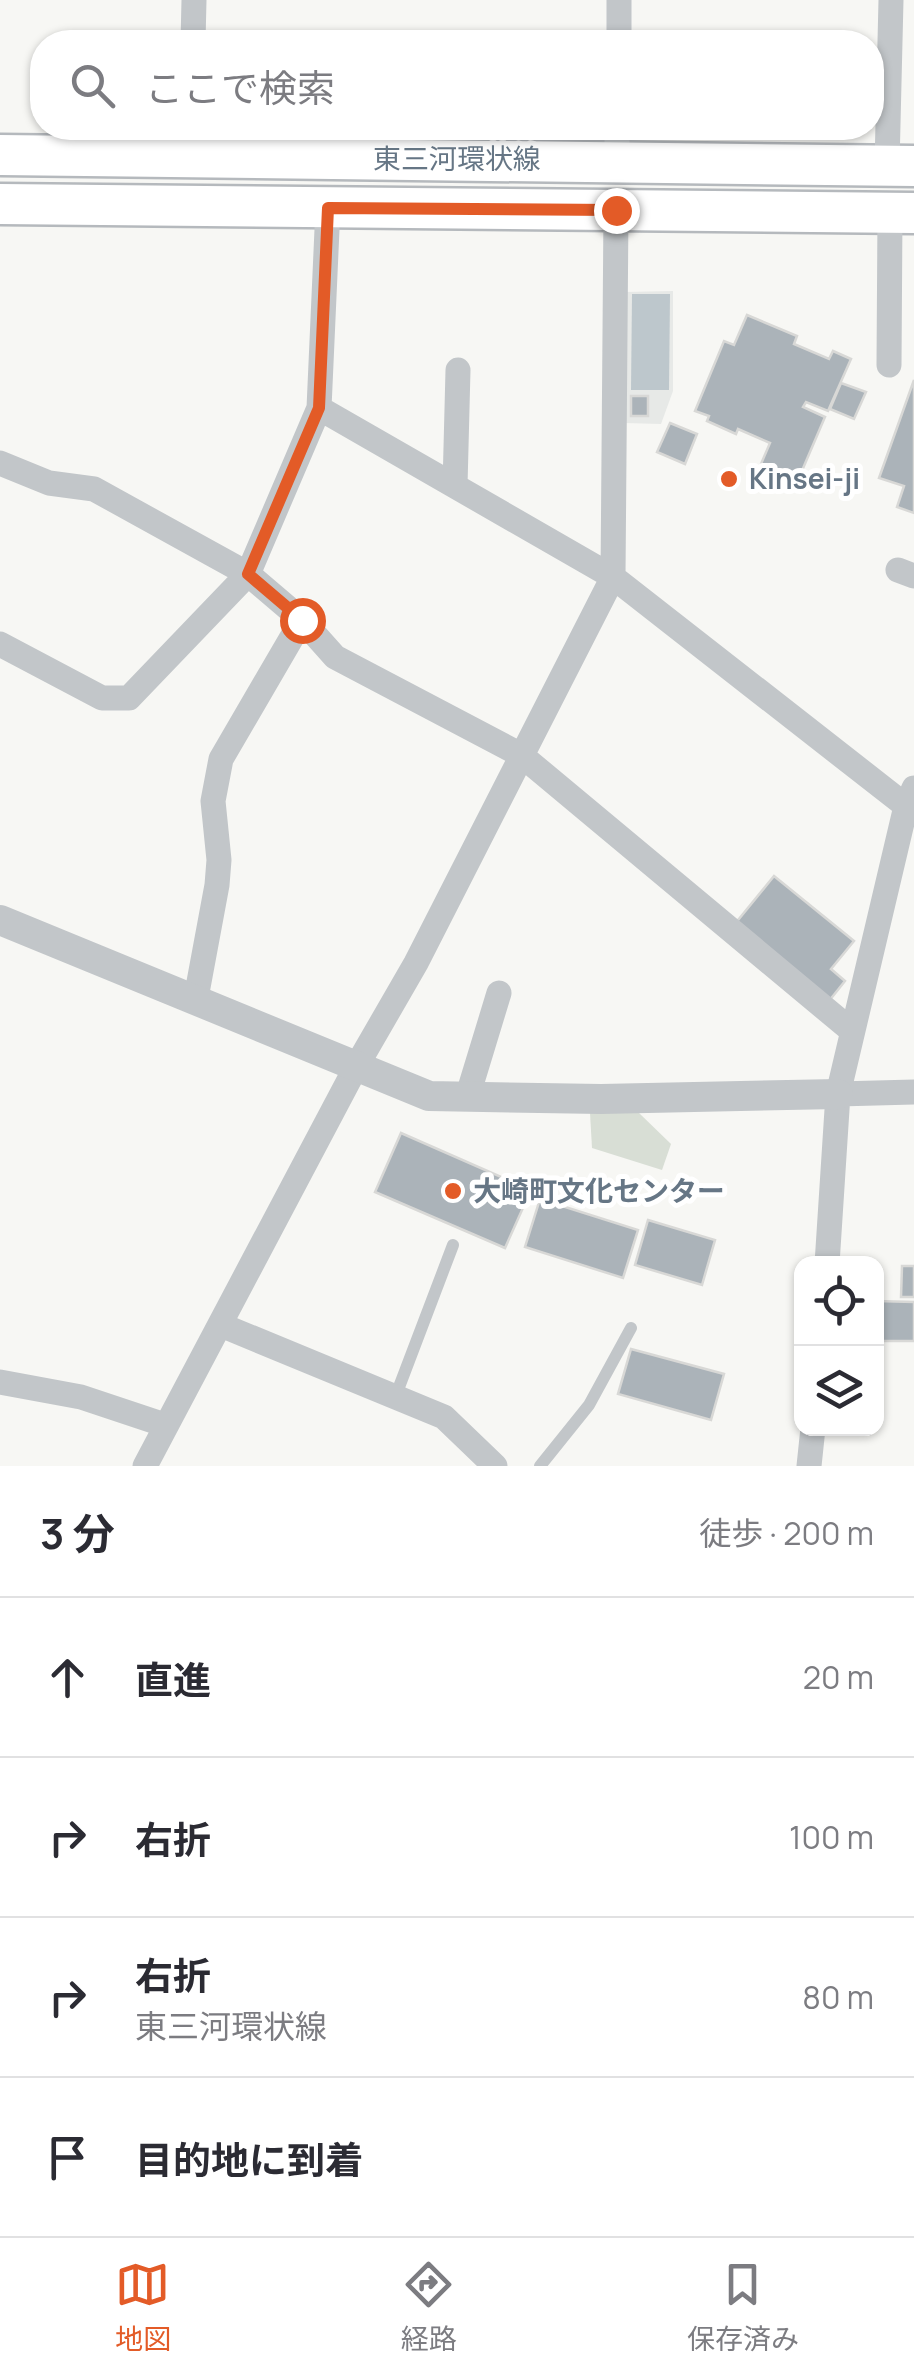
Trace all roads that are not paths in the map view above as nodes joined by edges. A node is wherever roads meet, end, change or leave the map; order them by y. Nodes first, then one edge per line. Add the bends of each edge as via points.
1 (194, 0) edge
2 (619, 0) edge
3 (891, 0) edge
4 (193, 30) edge
5 (619, 30) edge
6 (190, 142) edge
7 (617, 144) edge
8 (0, 155) edge
9 (901, 165) edge
10 (0, 204) edge
11 (328, 208) junction
12 (616, 210) junction
13 (902, 213) edge
14 (890, 365) dead end
15 (458, 370) dead end
16 (319, 408) junction
17 (0, 462) edge
18 (455, 486) junction
19 (248, 574) junction
20 (614, 577) junction
21 (302, 620) junction
22 (0, 644) edge
23 (521, 754) junction
24 (910, 797) edge
25 (0, 920) edge
26 (499, 992) dead end
27 (196, 998) junction
28 (852, 1032) junction
29 (356, 1068) junction
30 (914, 1092) edge
31 (838, 1094) junction
32 (467, 1098) junction
33 (453, 1245) dead end
34 (828, 1256) edge
35 (221, 1324) junction
36 (631, 1328) dead end
37 (0, 1382) edge
38 (396, 1395) junction
39 (166, 1425) junction
40 (812, 1436) edge
41 (145, 1466) edge
42 (494, 1466) edge
43 (540, 1466) edge
44 (809, 1466) edge

1 - 4 street
2 - 5 street
3 - 9 street
6 - 7 main road, 東三河環状線
6 - 8 main road, 東三河環状線
7 - 9 main road, 東三河環状線
10 - 11 main road, 東三河環状線
11 - 12 main road, 東三河環状線
11 - 16 street
12 - 13 main road, 東三河環状線
12 - 20 street
13 - 14 street
15 - 18 street
16 - 18 street
16 - 19 street
17 - 19 street via 49,483 94,489
18 - 20 street
19 - 21 street
19 - 22 street via 128,698 102,698
20 - 23 street
20 - 24 street
21 - 23 street via 335,657
21 - 27 street via 221,759 214,802 217,886
23 - 28 street
23 - 29 street
24 - 28 street
25 - 27 street
26 - 32 street
27 - 29 street
28 - 31 street
29 - 32 street via 429,1096
29 - 35 street
30 - 31 street
31 - 32 street
31 - 34 street
33 - 38 lane
35 - 38 street
35 - 39 street
36 - 43 lane via 589,1405
37 - 39 street via 81,1397
38 - 42 street via 444,1417
39 - 41 street
40 - 44 street

